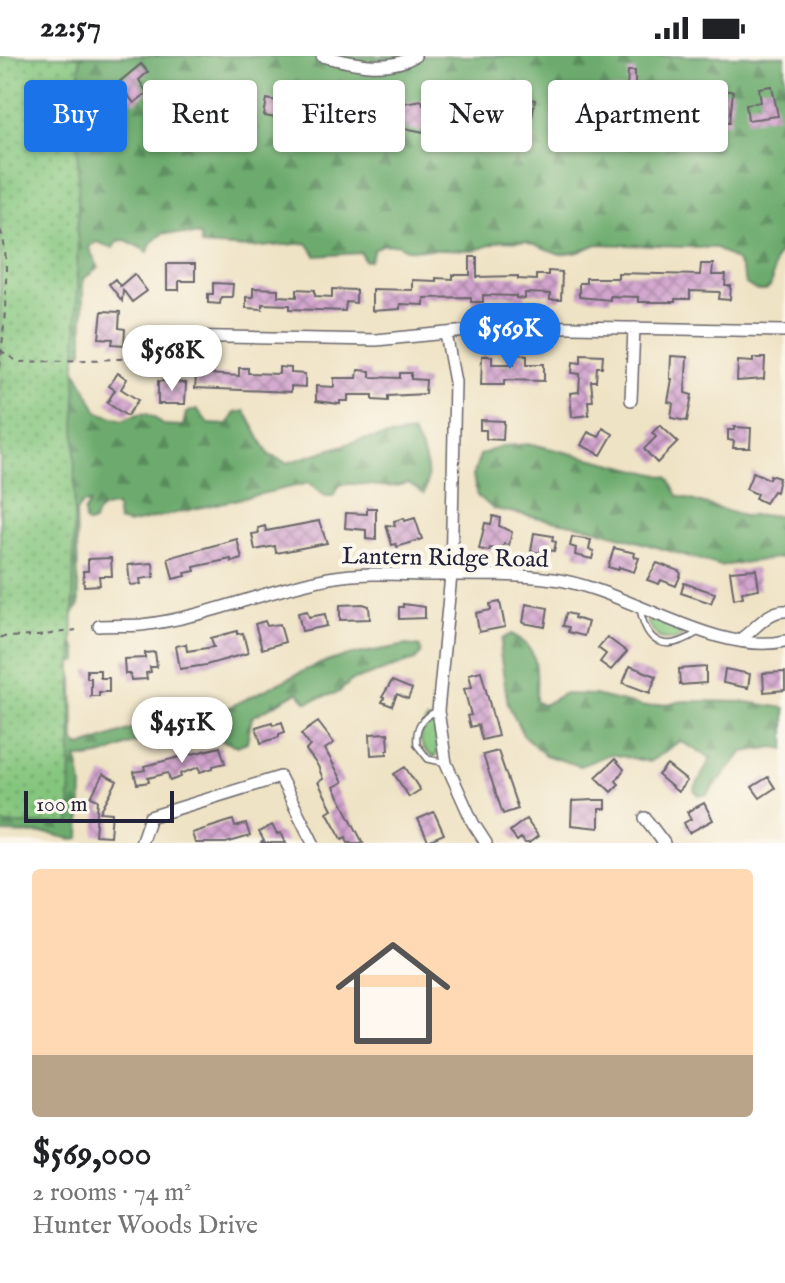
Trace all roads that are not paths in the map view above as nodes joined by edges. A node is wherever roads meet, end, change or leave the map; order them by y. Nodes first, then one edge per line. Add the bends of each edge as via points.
1 (322, 56) edge
2 (415, 56) edge
3 (634, 328) junction
4 (785, 331) edge
5 (446, 334) junction
6 (171, 336) road end
7 (631, 400) dead end
8 (451, 575) junction
9 (640, 607) junction
10 (785, 611) edge
11 (99, 626) dead end
12 (700, 630) junction
13 (739, 640) junction
14 (785, 641) edge
15 (438, 711) junction
16 (446, 763) junction
17 (645, 818) dead end
18 (141, 843) edge
19 (313, 843) edge
20 (486, 843) edge
21 (664, 843) edge

1 - 2 street via 385,65
3 - 4 street
3 - 5 street via 518,326
3 - 7 street
5 - 6 street via 376,340
5 - 8 street via 455,382
8 - 9 street, Lantern Ridge Road via 554,580 591,587
8 - 11 street, Lantern Ridge Road via 330,578 177,618
8 - 15 street
9 - 12 street, Lantern Ridge Road
9 - 12 lane via 649,636 660,643 673,644
10 - 13 street via 768,614
12 - 13 street, Lantern Ridge Road
13 - 14 street, Lantern Ridge Road
15 - 16 street
15 - 16 lane via 419,724 417,745 428,759
16 - 20 street
17 - 21 street
18 - 19 street via 150,817 280,777

